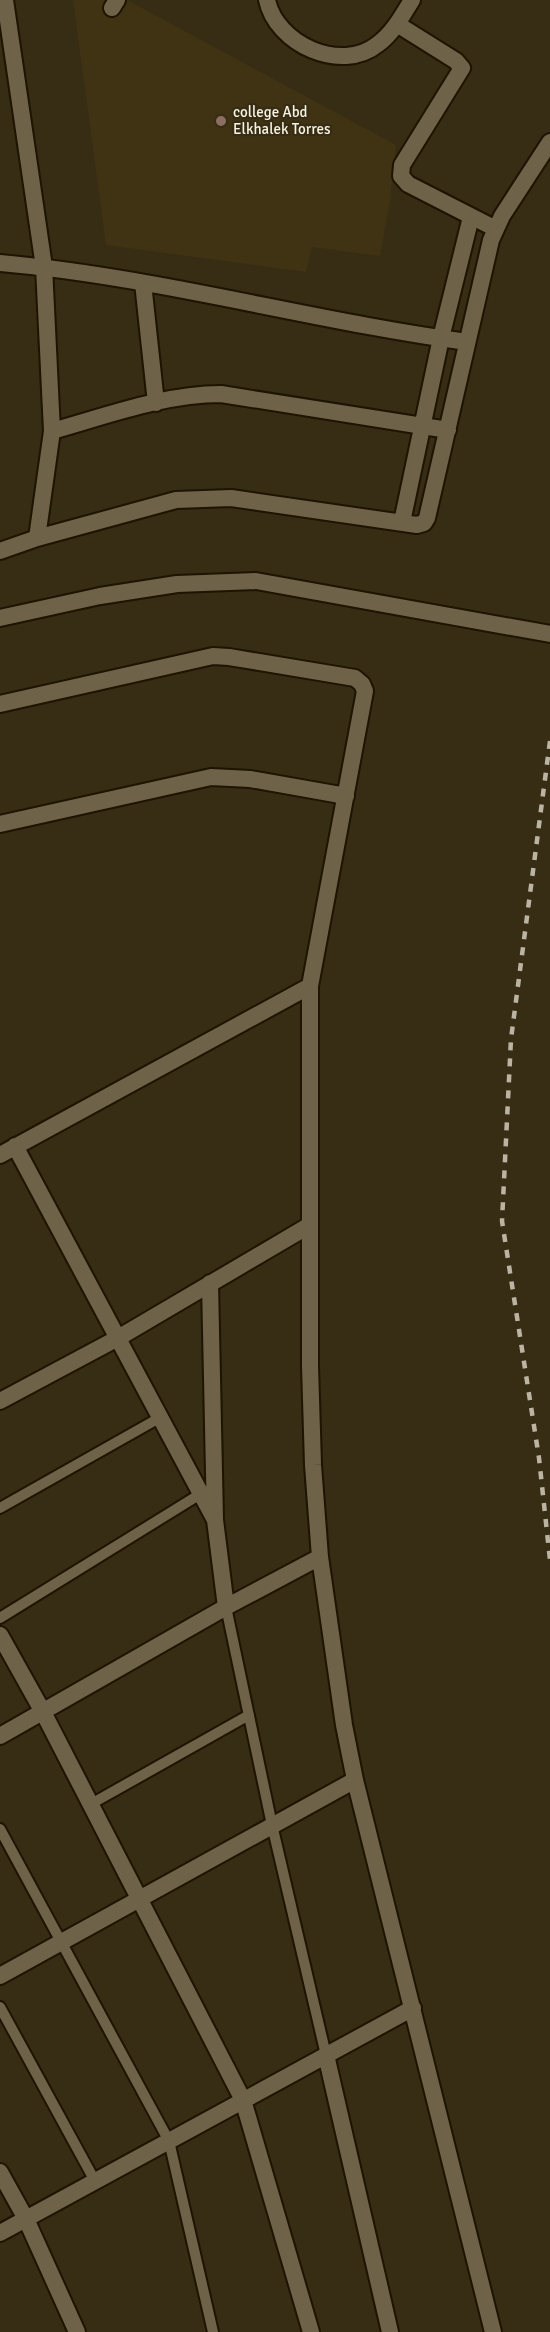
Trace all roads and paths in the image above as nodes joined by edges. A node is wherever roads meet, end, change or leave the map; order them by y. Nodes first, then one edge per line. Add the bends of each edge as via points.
1 (5, 0) edge
2 (267, 0) edge
3 (412, 0) edge
4 (397, 24) junction
5 (550, 142) edge
6 (471, 217) junction
7 (496, 229) junction
8 (0, 263) edge
9 (44, 267) junction
10 (143, 283) junction
11 (441, 338) junction
12 (467, 342) junction
13 (156, 403) junction
14 (421, 426) junction
15 (448, 430) junction
16 (52, 431) junction
17 (402, 522) junction
18 (37, 538) junction
19 (0, 551) edge
20 (0, 618) edge
21 (547, 633) edge
22 (0, 704) edge
23 (346, 796) junction
24 (0, 824) edge
25 (310, 986) junction
26 (15, 1146) junction
27 (0, 1155) edge
28 (310, 1225) junction
29 (210, 1282) junction
30 (118, 1338) junction
31 (0, 1401) edge
32 (161, 1417) junction
33 (202, 1494) junction
34 (0, 1508) edge
35 (215, 1520) junction
36 (320, 1557) junction
37 (226, 1607) junction
38 (0, 1618) edge
39 (0, 1635) edge
40 (43, 1712) junction
41 (249, 1715) junction
42 (0, 1736) edge
43 (355, 1780) junction
44 (91, 1804) junction
45 (272, 1825) junction
46 (0, 1829) edge
47 (140, 1897) junction
48 (61, 1942) junction
49 (0, 1976) edge
50 (0, 2007) edge
51 (413, 2008) junction
52 (326, 2055) junction
53 (243, 2100) junction
54 (169, 2141) junction
55 (0, 2172) edge
56 (95, 2181) junction
57 (26, 2219) junction
58 (0, 2233) edge
59 (77, 2332) edge
60 (213, 2332) edge
61 (311, 2332) edge
62 (390, 2332) edge
63 (493, 2332) edge

1 - 9 street
2 - 4 street via 278,27 299,44 330,56 354,55 377,45
3 - 4 street
4 - 6 street via 462,68 402,165 401,176 408,184
5 - 7 street
6 - 7 street
6 - 11 street
7 - 12 street
8 - 9 street
9 - 10 street
9 - 16 street
10 - 11 street
10 - 13 street
11 - 12 street
11 - 14 street
12 - 15 street
13 - 14 street via 221,394
13 - 16 street
14 - 15 street
14 - 17 street
15 - 17 street via 424,524
16 - 18 street
17 - 18 street via 231,498 197,498 176,500
18 - 19 street
20 - 21 street via 177,584 256,581
22 - 23 street via 213,656 355,678 365,691
23 - 24 street via 250,779 211,777
23 - 25 street
25 - 26 street
25 - 28 street
26 - 27 street
26 - 30 street
28 - 29 street
28 - 36 street via 310,1377
29 - 30 street
29 - 35 street
30 - 31 street
30 - 32 street
32 - 33 street
32 - 34 lane
33 - 35 street
33 - 38 lane
35 - 37 street
36 - 37 street
36 - 43 street
37 - 40 street
37 - 41 lane
39 - 40 street
40 - 42 street
40 - 44 street
41 - 44 lane
41 - 45 lane
43 - 45 street
43 - 51 street
44 - 47 street
45 - 47 street
45 - 52 lane
46 - 48 lane
47 - 48 street
47 - 53 street
48 - 49 street
48 - 54 lane
50 - 56 lane
51 - 52 street
51 - 63 street
52 - 53 street
52 - 62 street
53 - 54 street
53 - 61 street
54 - 56 street
54 - 60 lane
55 - 57 street
56 - 57 street
57 - 58 street
57 - 59 street

